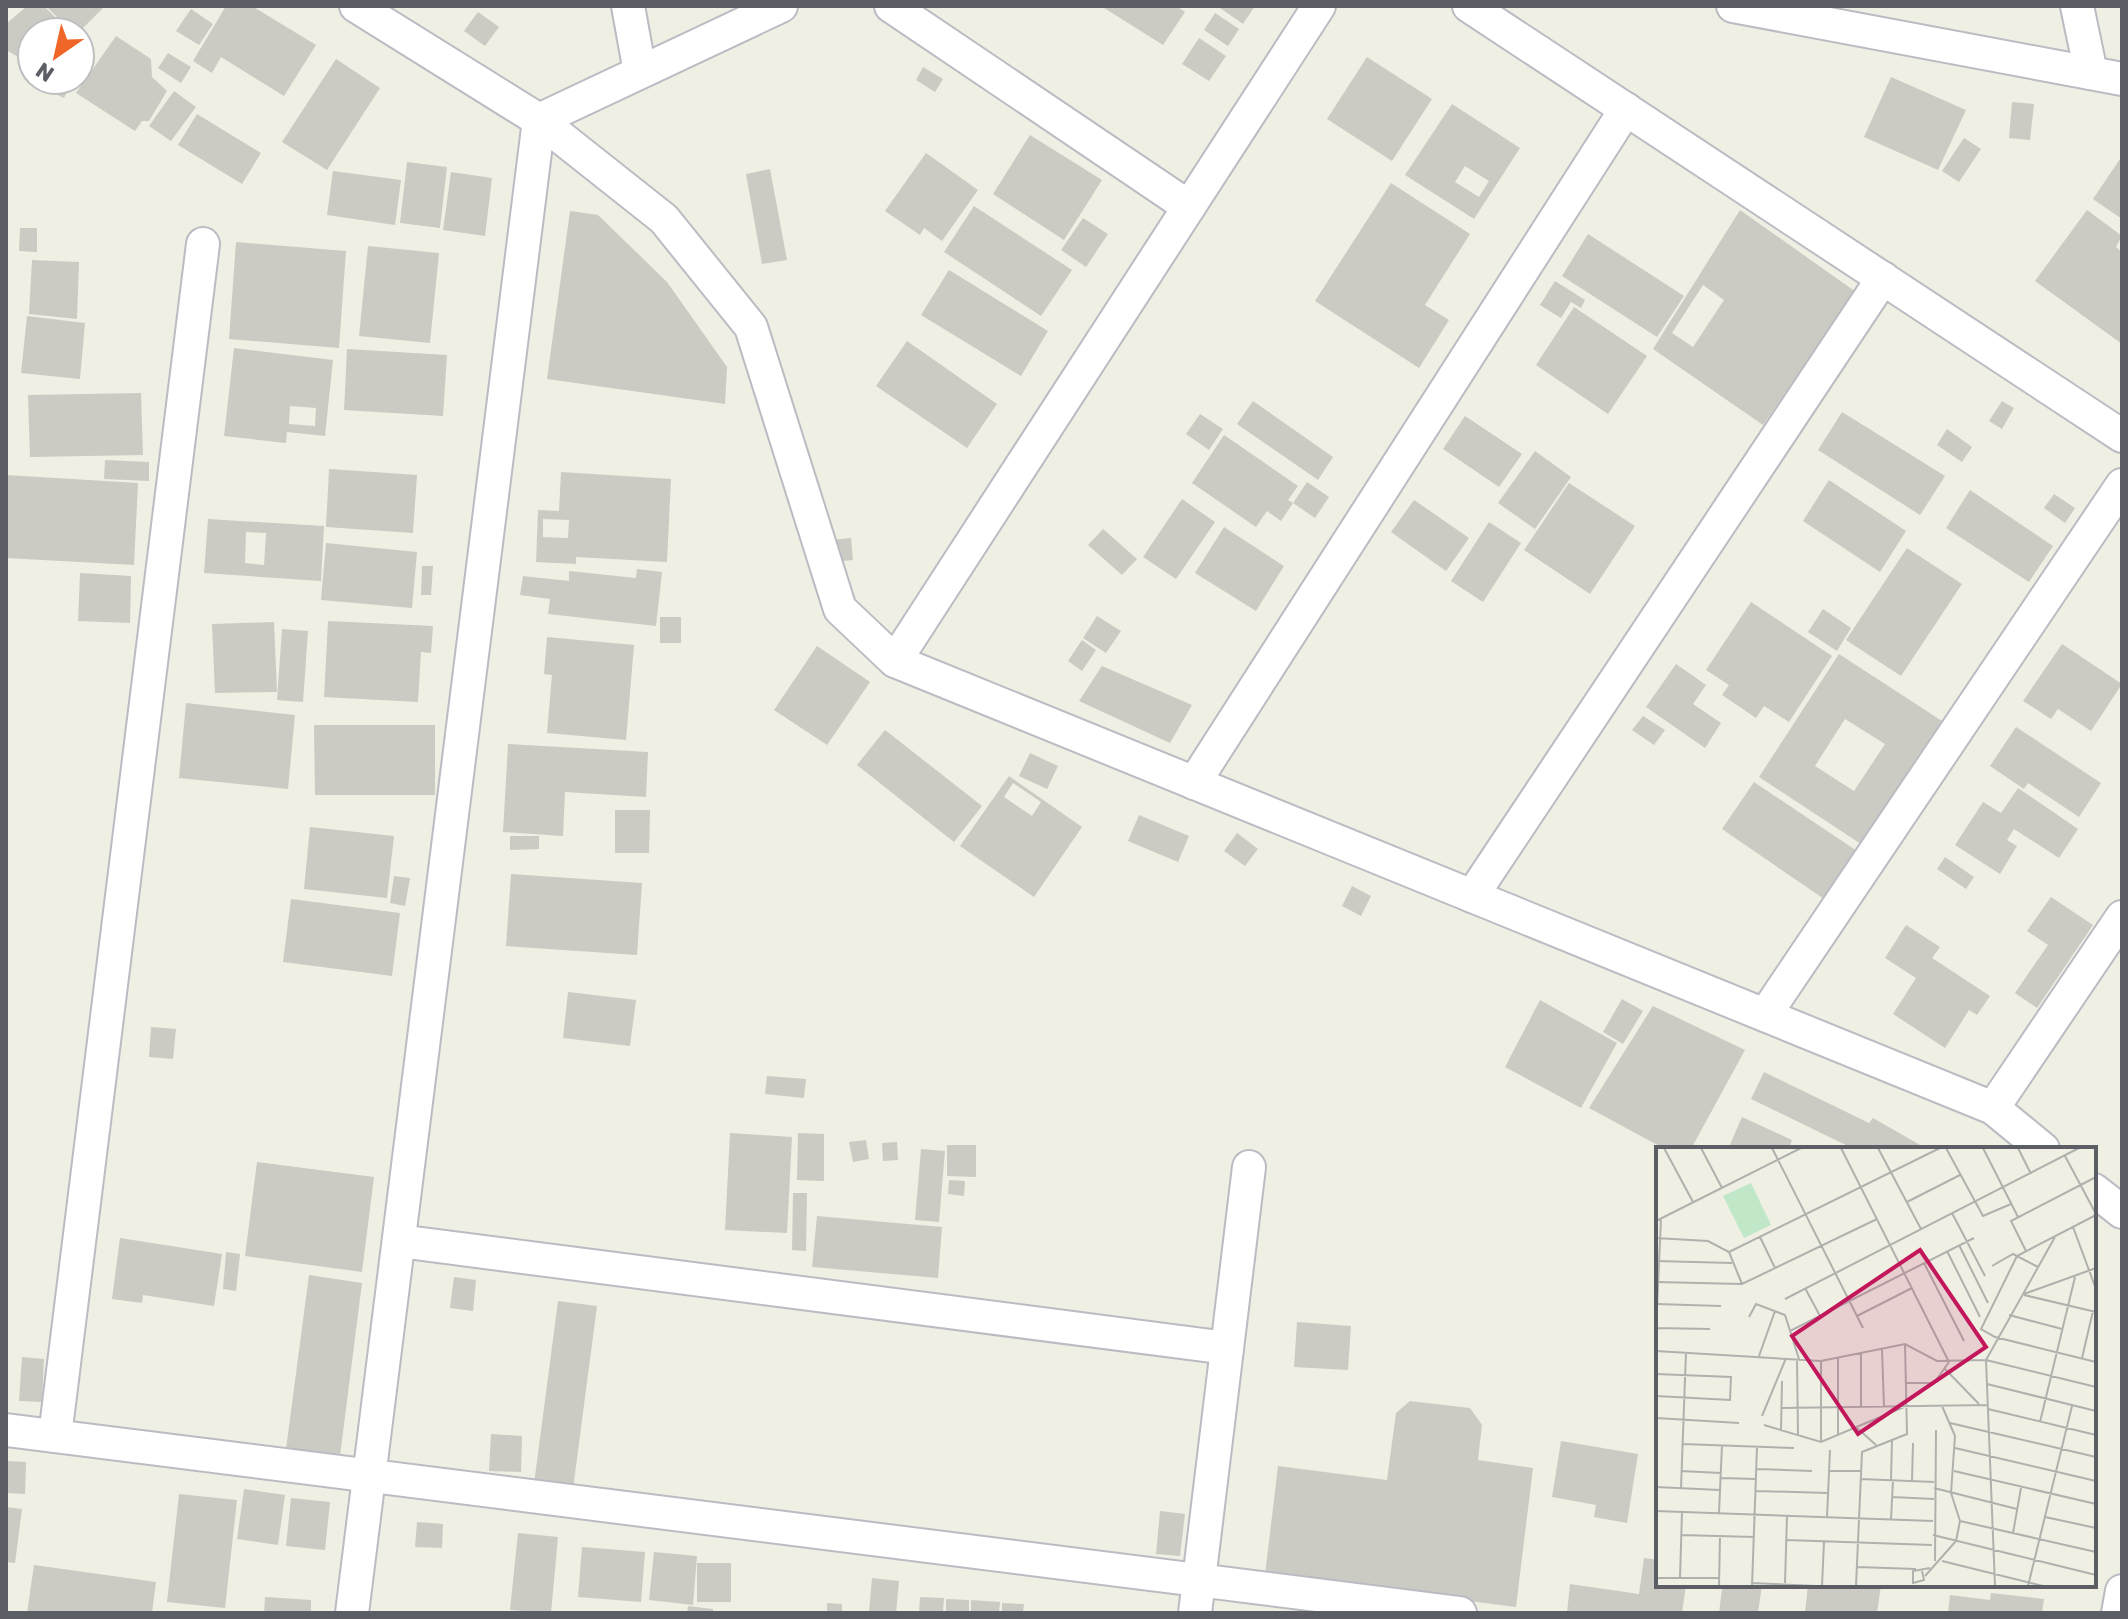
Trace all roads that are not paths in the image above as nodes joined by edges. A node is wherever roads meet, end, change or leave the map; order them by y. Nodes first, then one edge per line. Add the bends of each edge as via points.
1 (356, 6) edge
2 (628, 6) edge
3 (781, 6) edge
4 (891, 6) edge
5 (1319, 6) edge
6 (1469, 6) edge
7 (1733, 6) edge
8 (2077, 6) edge
9 (640, 72) junction
10 (2107, 76) edge
11 (1626, 109) junction
12 (539, 120) junction
13 (1189, 207) junction
14 (203, 244) dead end
15 (1883, 278) junction
16 (2122, 436) edge
17 (2122, 485) edge
18 (895, 661) junction
19 (1194, 783) junction
20 (1472, 896) junction
21 (2122, 917) edge
22 (1765, 1015) junction
23 (1993, 1108) junction
24 (2041, 1147) edge
25 (1249, 1167) dead end
26 (2096, 1192) edge
27 (2122, 1212) edge
28 (399, 1241) junction
29 (1227, 1348) junction
30 (6, 1430) edge
31 (55, 1436) junction
32 (369, 1476) junction
33 (1199, 1580) junction
34 (2122, 1591) edge
35 (352, 1613) edge
36 (1195, 1613) edge
37 (1460, 1613) edge
38 (2118, 1613) edge

1 - 12 street
2 - 9 street
3 - 9 street
4 - 13 street
5 - 13 street
6 - 11 street
7 - 10 street
8 - 10 street
9 - 12 street
11 - 15 street
11 - 19 street
12 - 18 street via 664,219 751,327 840,609
12 - 28 street
13 - 18 street
14 - 31 street
15 - 16 street
15 - 20 street
17 - 22 street
18 - 19 street
19 - 20 street
20 - 22 street
21 - 23 street
22 - 23 street
23 - 24 street
25 - 29 street
26 - 27 street
28 - 29 street
28 - 32 street
29 - 33 street
30 - 31 street
31 - 32 street
32 - 33 street
32 - 35 street
33 - 36 street
33 - 37 street
34 - 38 street

